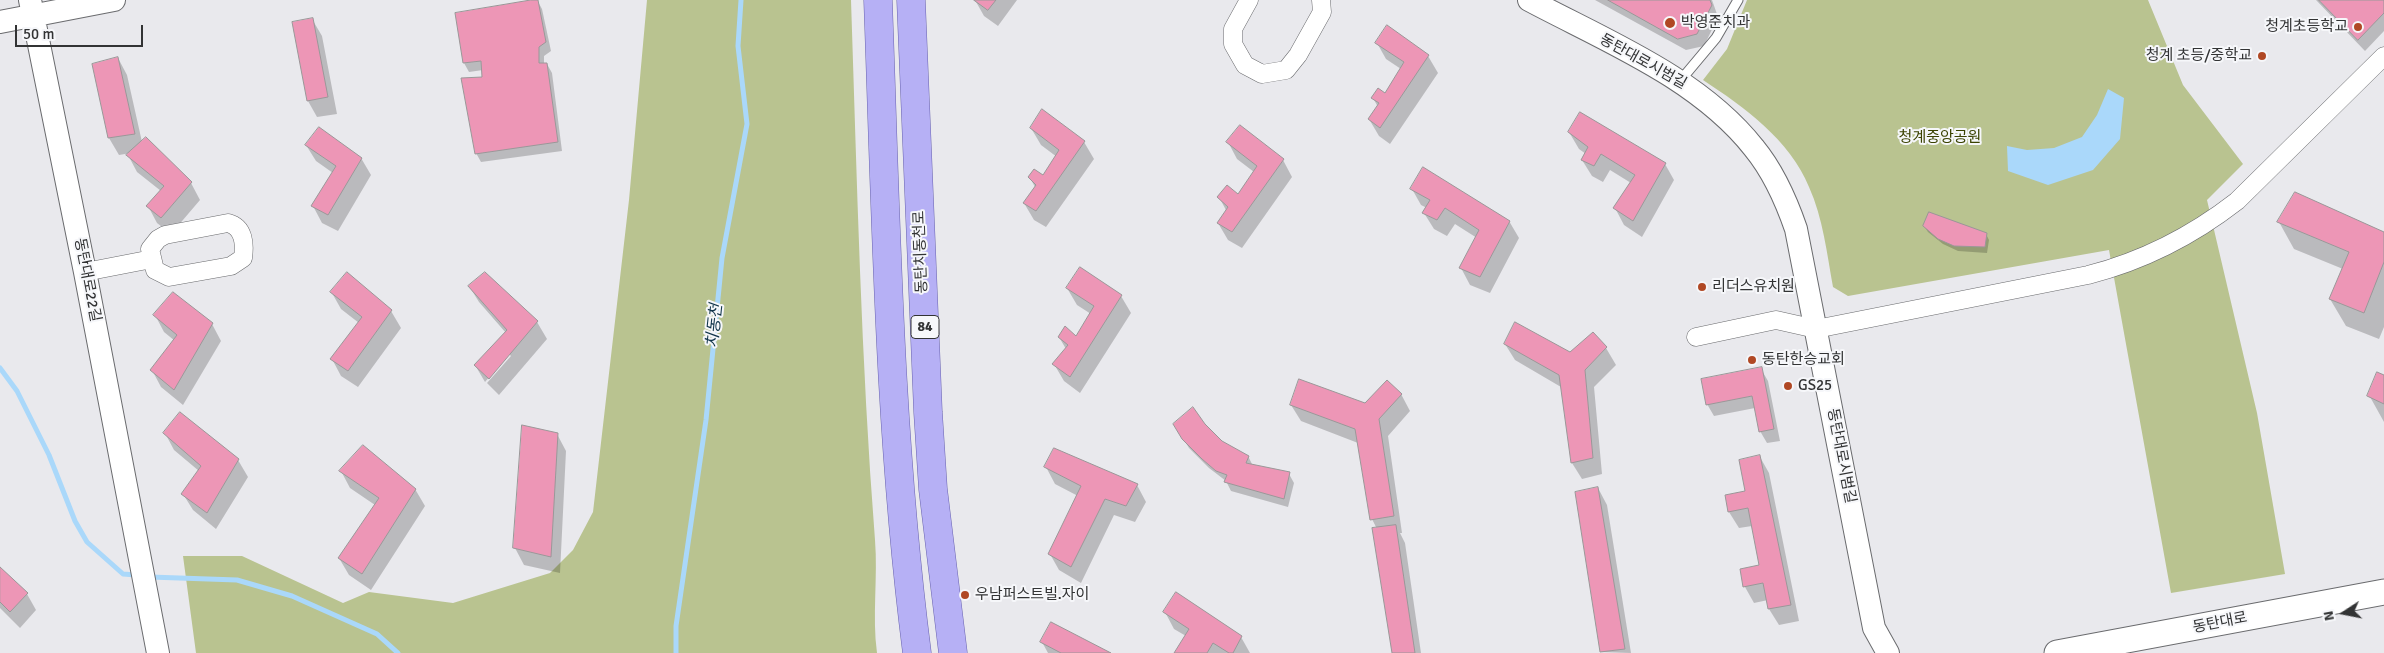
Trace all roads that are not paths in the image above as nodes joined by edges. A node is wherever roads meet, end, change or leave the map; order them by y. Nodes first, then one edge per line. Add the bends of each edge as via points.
1 (114, 0) edge
2 (878, 0) edge
3 (911, 0) edge
4 (1249, 0) edge
5 (1321, 0) edge
6 (1529, 0) edge
7 (1738, 0) edge
8 (32, 8) edge
9 (0, 22) edge
10 (2384, 56) edge
11 (1680, 81) junction
12 (152, 259) junction
13 (85, 272) junction
14 (1816, 328) junction
15 (1696, 337) dead end
16 (2384, 592) edge
17 (1874, 628) junction
18 (158, 653) edge
19 (918, 653) edge
20 (953, 653) edge
21 (1872, 653) edge
22 (1888, 653) edge
23 (2057, 653) edge

1 - 8 street
2 - 19 main road, 84 via 896,455
3 - 20 main road, 동탄치동천로 / 84 via 929,432
4 - 5 street via 1232,29 1233,44 1244,65 1262,74 1286,70 1298,55 1322,12
6 - 11 street, 동탄대로시범길
7 - 11 lane via 1716,38
8 - 9 street
8 - 13 street, 동탄대로22길
10 - 14 street via 2237,201 2212,220 2143,258 2088,275
11 - 14 street, 동탄대로시범길 via 1736,127 1771,173 1796,229
12 - 12 street via 155,270 169,277 231,266 243,258 243,239 240,229 228,223 165,235 150,250
12 - 13 street
13 - 18 street, 동탄대로22길
14 - 15 street via 1776,320
14 - 17 street, 동탄대로시범길
16 - 23 main road, 동탄대로
17 - 21 street, 동탄대로시범길
17 - 22 street, 동탄대로시범길

